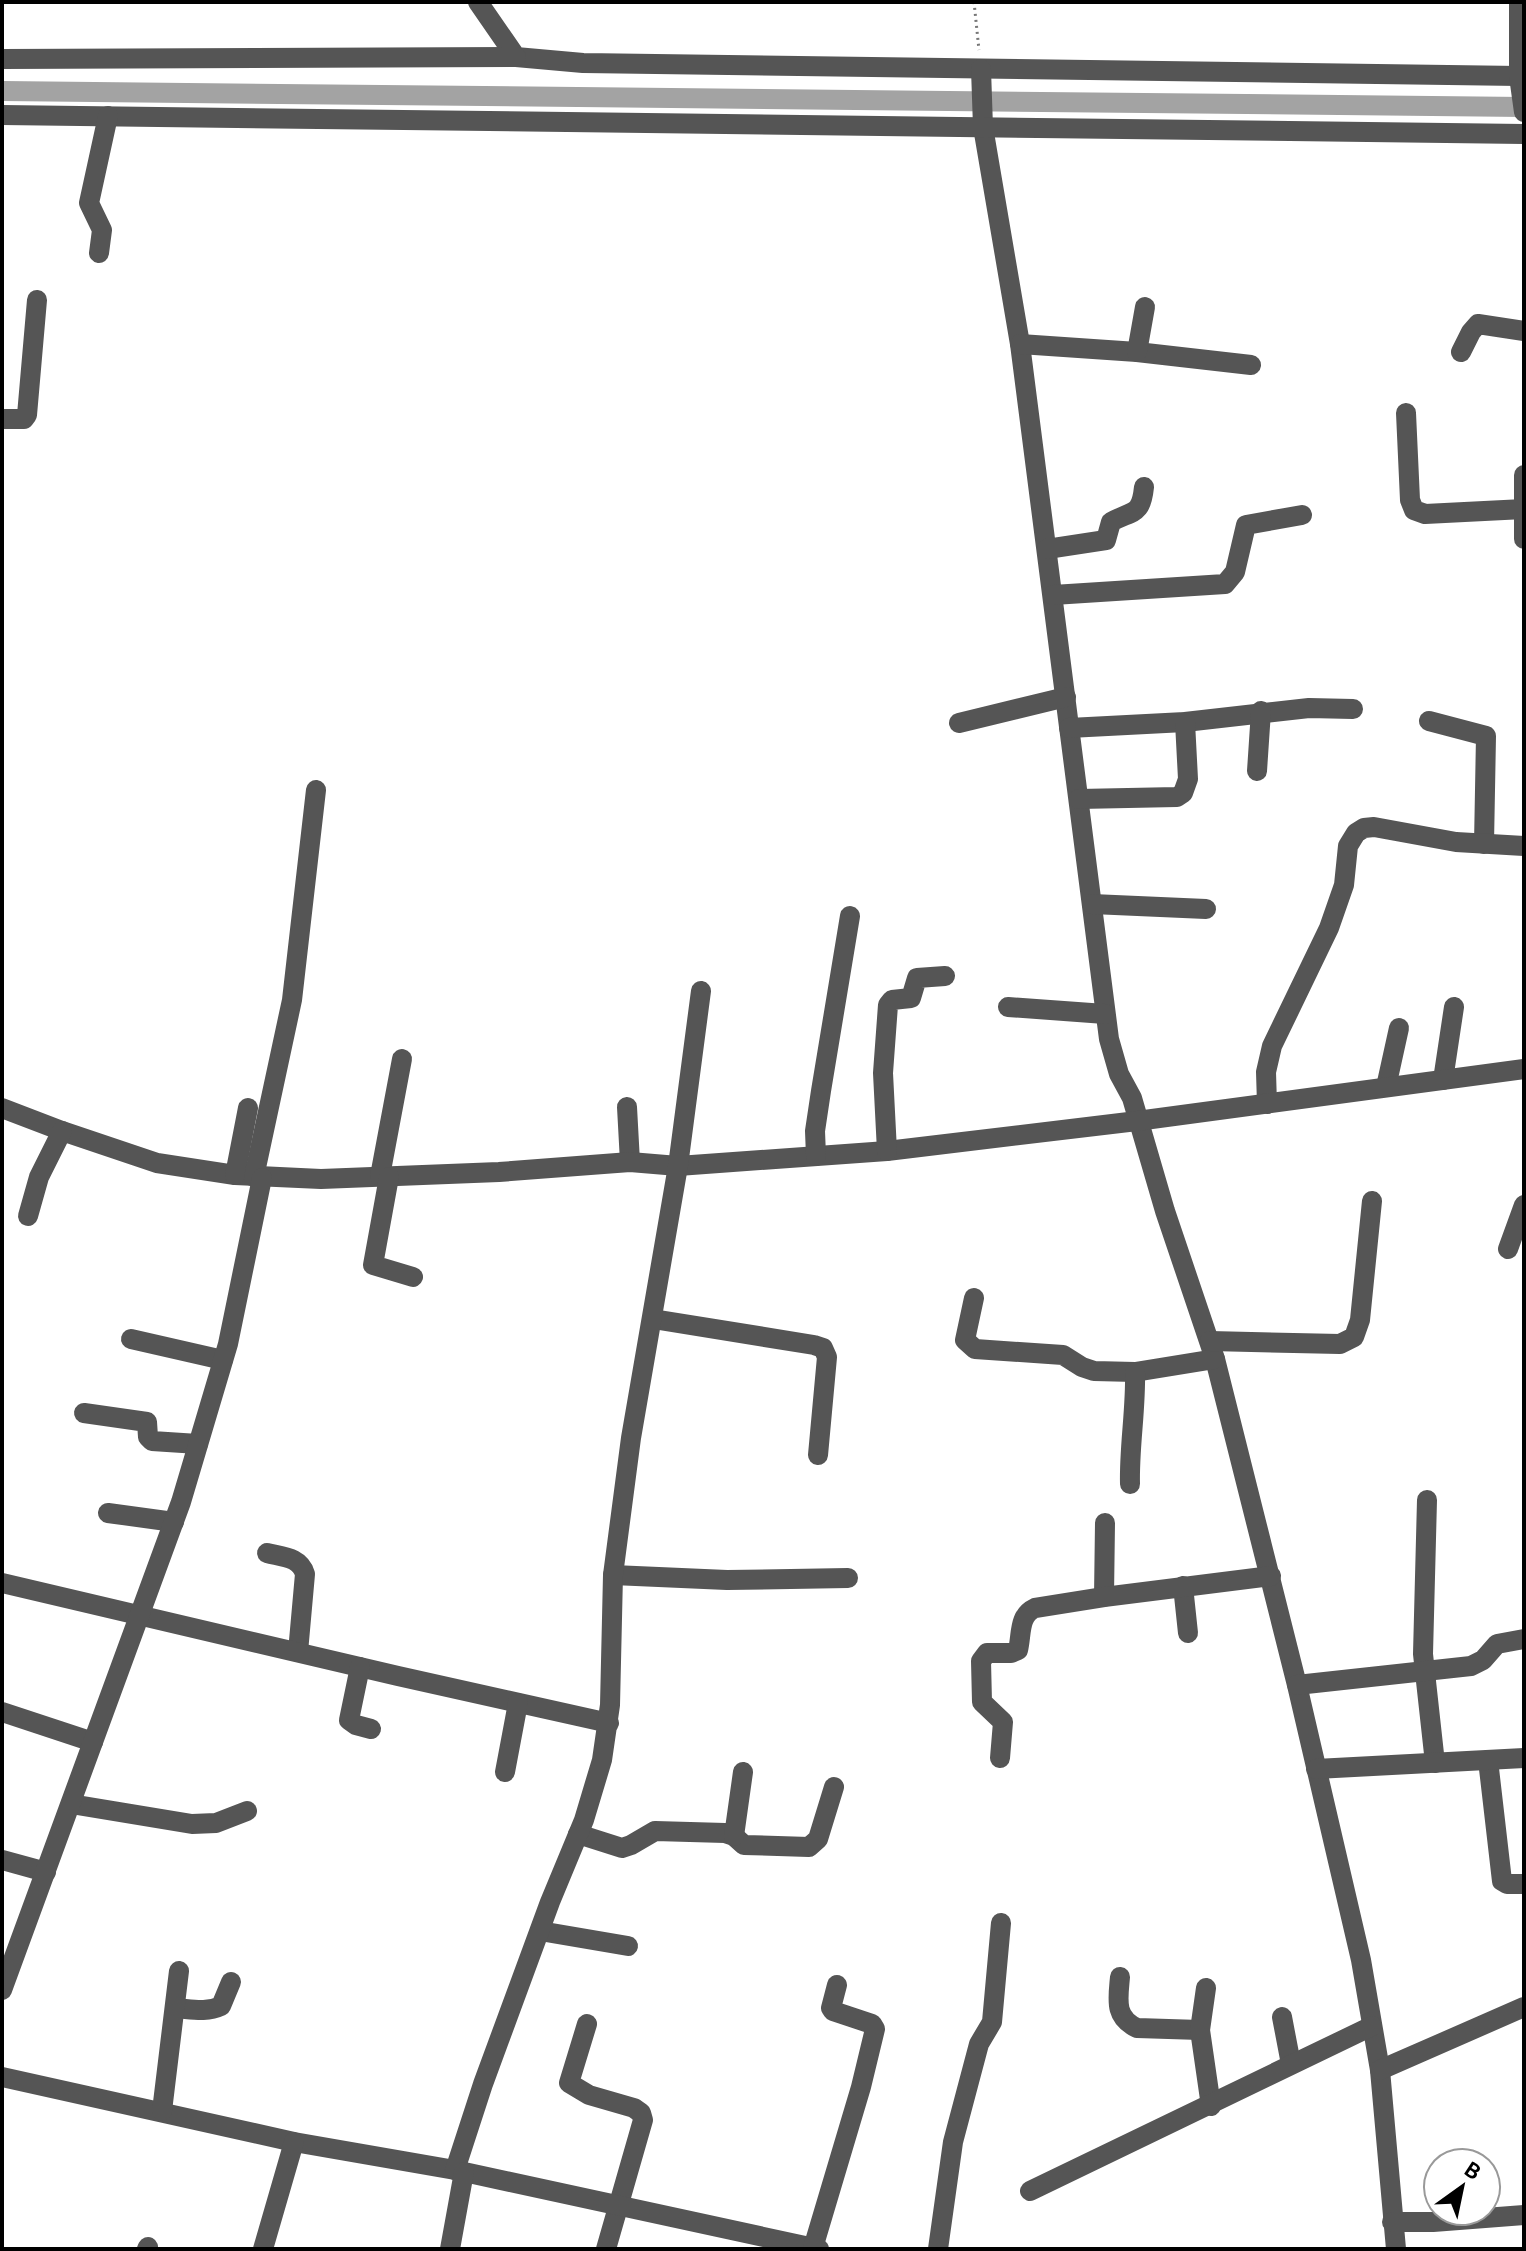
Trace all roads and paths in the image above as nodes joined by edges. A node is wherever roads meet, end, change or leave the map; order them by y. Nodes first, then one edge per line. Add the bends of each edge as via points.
1 (478, 2) edge
2 (974, 2) edge
3 (1519, 2) edge
4 (516, 57) junction
5 (2, 59) edge
6 (979, 73) junction
7 (1521, 80) edge
8 (1524, 112) edge
9 (2, 115) edge
10 (108, 116) junction
11 (982, 121) junction
12 (1524, 134) edge
13 (99, 253) dead end
14 (37, 300) dead end
15 (1145, 307) dead end
16 (1524, 331) edge
17 (1020, 344) junction
18 (1137, 352) junction
19 (1461, 352) dead end
20 (1251, 365) dead end
21 (1406, 413) dead end
22 (2, 419) edge
23 (1524, 475) edge
24 (1144, 487) dead end
25 (1524, 509) edge
26 (1302, 515) dead end
27 (1524, 539) edge
28 (1047, 549) junction
29 (1053, 595) junction
30 (1066, 697) junction
31 (1353, 709) dead end
32 (1261, 711) junction
33 (1429, 721) dead end
34 (1185, 722) junction
35 (959, 723) dead end
36 (1069, 728) junction
37 (1257, 771) dead end
38 (316, 790) dead end
39 (1079, 799) junction
40 (1484, 844) junction
41 (1524, 846) edge
42 (1092, 904) junction
43 (1206, 909) dead end
44 (850, 916) dead end
45 (945, 976) dead end
46 (701, 991) dead end
47 (1008, 1007) dead end
48 (1454, 1007) dead end
49 (1105, 1014) junction
50 (1399, 1028) dead end
51 (402, 1059) dead end
52 (1524, 1069) edge
53 (1443, 1080) junction
54 (1386, 1087) junction
55 (1267, 1104) junction
56 (627, 1107) dead end
57 (2, 1108) edge
58 (248, 1108) dead end
59 (1137, 1121) junction
60 (62, 1131) junction
61 (887, 1151) junction
62 (816, 1156) junction
63 (630, 1162) junction
64 (678, 1166) junction
65 (384, 1176) junction
66 (250, 1177) junction
67 (1372, 1201) dead end
68 (1524, 1205) edge
69 (28, 1216) dead end
70 (1508, 1249) dead end
71 (413, 1277) dead end
72 (974, 1298) dead end
73 (653, 1319) junction
74 (131, 1339) dead end
75 (1212, 1350) junction
76 (223, 1360) junction
77 (1135, 1372) junction
78 (84, 1413) dead end
79 (198, 1444) junction
80 (818, 1455) dead end
81 (1130, 1484) dead end
82 (1427, 1500) dead end
83 (108, 1513) dead end
84 (174, 1522) junction
85 (1105, 1523) dead end
86 (267, 1553) dead end
87 (613, 1575) junction
88 (1271, 1576) junction
89 (848, 1578) dead end
90 (2, 1583) edge
91 (1183, 1586) junction
92 (1104, 1597) junction
93 (140, 1614) junction
94 (1188, 1633) dead end
95 (1524, 1639) edge
96 (298, 1652) junction
97 (360, 1667) junction
98 (1426, 1672) junction
99 (1297, 1685) junction
100 (518, 1703) junction
101 (2, 1712) edge
102 (609, 1723) junction
103 (371, 1729) dead end
104 (93, 1742) junction
105 (1000, 1758) dead end
106 (1524, 1758) edge
107 (1488, 1760) junction
108 (1435, 1763) junction
109 (1316, 1769) junction
110 (505, 1772) dead end
111 (743, 1772) dead end
112 (834, 1787) dead end
113 (71, 1804) junction
114 (247, 1811) dead end
115 (578, 1834) junction
116 (734, 1836) junction
117 (2, 1860) edge
118 (46, 1872) junction
119 (1524, 1884) edge
120 (1001, 1923) dead end
121 (540, 1931) junction
122 (628, 1946) dead end
123 (179, 1971) dead end
124 (1120, 1977) dead end
125 (231, 1982) dead end
126 (837, 1985) dead end
127 (1206, 1988) dead end
128 (2, 1990) edge
129 (1524, 2007) edge
130 (175, 2008) junction
131 (1282, 2017) dead end
132 (587, 2024) dead end
133 (1372, 2026) junction
134 (1200, 2030) junction
135 (1291, 2064) junction
136 (1380, 2070) junction
137 (2, 2077) edge
138 (1211, 2106) junction
139 (162, 2111) junction
140 (294, 2142) junction
141 (460, 2171) junction
142 (1030, 2191) dead end
143 (618, 2205) junction
144 (1524, 2215) edge
145 (1392, 2222) junction
146 (816, 2248) edge
147 (263, 2249) edge
148 (450, 2249) edge
149 (606, 2249) edge
150 (938, 2249) edge
151 (1396, 2249) edge

1 - 4 street
2 - 6 path
3 - 7 street
4 - 5 street
4 - 6 street via 583,63 951,67
6 - 7 street
6 - 11 street
7 - 8 street
9 - 10 street
10 - 11 street
10 - 13 street via 89,203 102,230
11 - 12 street
11 - 17 street
14 - 22 street via 27,415 18,421
15 - 18 street
16 - 19 street via 1478,324
17 - 18 street
17 - 28 street
18 - 20 street
21 - 25 street via 1414,510 1425,514
23 - 25 street
24 - 28 street via 1140,507 1111,522 1106,540
25 - 27 street
26 - 29 street via 1246,525 1235,572 1225,584
28 - 29 street
29 - 30 street
30 - 35 street
30 - 36 street
31 - 32 street
32 - 34 street
32 - 37 street
33 - 40 street via 1486,736
34 - 36 street
34 - 39 street via 1188,779 1183,793
36 - 39 street
38 - 66 street via 292,1000
39 - 42 street
40 - 41 street
40 - 55 street via 1374,827 1351,838 1344,885 1329,928 1272,1046
42 - 43 street
42 - 49 street
44 - 62 street via 815,1131
45 - 61 street via 917,978 911,998 888,1005 883,1073
46 - 64 street
47 - 49 street
48 - 53 street
49 - 59 street
50 - 54 street
51 - 65 street
52 - 53 street
53 - 54 street
54 - 55 street
55 - 59 street
56 - 63 street
57 - 60 street
58 - 66 street
59 - 61 street
59 - 75 street
60 - 66 street via 157,1163
60 - 69 street via 39,1177
61 - 62 street
62 - 64 street
63 - 64 street
63 - 65 street
64 - 73 street
65 - 66 street
65 - 71 street via 373,1265
66 - 76 street
67 - 75 street via 1354,1337 1340,1344
68 - 70 street
72 - 77 street via 965,1340 970,1347 1063,1355 1088,1370
73 - 80 street via 823,1348 827,1357
73 - 87 street
74 - 76 street
75 - 77 street
75 - 88 street
76 - 79 street
77 - 81 street
78 - 79 street via 147,1422 152,1441
79 - 84 street
82 - 98 street
83 - 84 street
84 - 93 street
85 - 92 street
86 - 96 street via 295,1560 305,1574
87 - 89 street
87 - 102 street
88 - 91 street
88 - 99 street
90 - 93 street
91 - 92 street
91 - 94 street
92 - 105 street via 1030,1611 1024,1615 1015,1652 983,1655 982,1702 1003,1722
93 - 96 street
93 - 104 street
95 - 98 street via 1497,1644 1478,1664
96 - 97 street
97 - 100 street
97 - 103 street via 349,1720
98 - 99 street
98 - 108 street
99 - 109 street
100 - 102 street
100 - 110 street
101 - 104 street
102 - 115 street
104 - 113 street
106 - 107 street
107 - 108 street
107 - 119 street via 1502,1881
108 - 109 street
109 - 133 street
111 - 116 street
112 - 116 street via 813,1845 744,1845
113 - 114 street via 192,1824 216,1823
113 - 118 street
115 - 116 street via 622,1848 655,1831
115 - 121 street
117 - 118 street
118 - 128 street
120 - 150 street via 992,2022 979,2044 953,2142
121 - 122 street
121 - 141 street via 483,2084
123 - 130 street
124 - 134 street via 1119,2014 1128,2024
125 - 130 street via 221,2006
126 - 146 street via 833,2011 875,2029
127 - 134 street
129 - 136 street
130 - 139 street
131 - 135 street
132 - 143 street via 569,2083 589,2095 634,2108 643,2120
133 - 135 street
133 - 136 street
134 - 138 street
135 - 138 street
136 - 145 street
137 - 139 street
138 - 142 street
139 - 140 street
140 - 141 street
140 - 147 street
141 - 143 street
141 - 148 street
143 - 146 street
143 - 149 street
144 - 145 street
145 - 151 street

